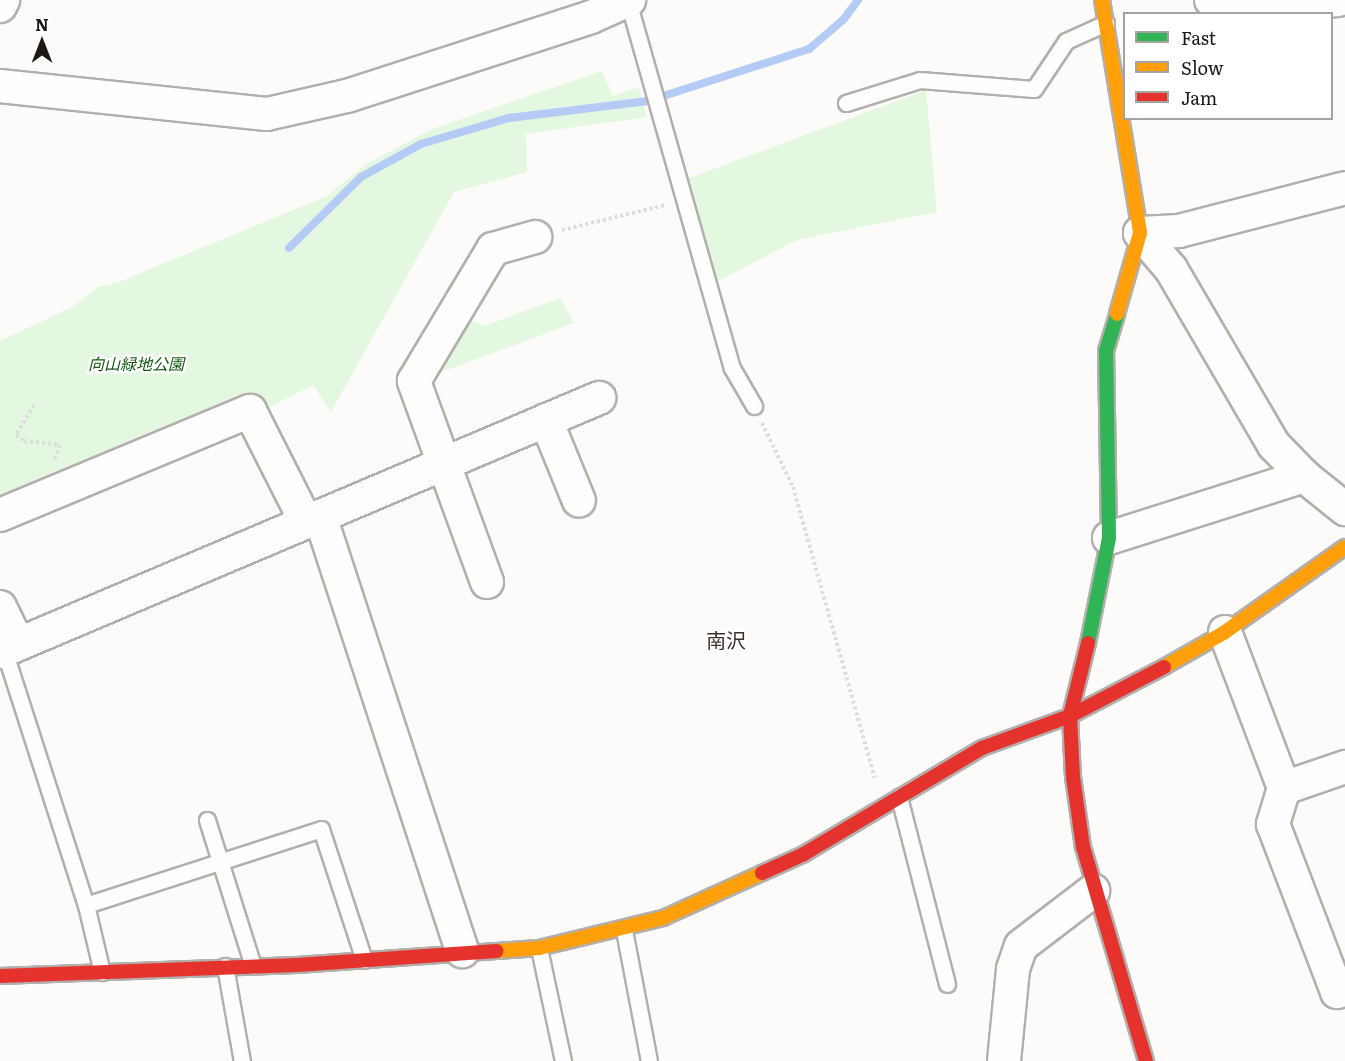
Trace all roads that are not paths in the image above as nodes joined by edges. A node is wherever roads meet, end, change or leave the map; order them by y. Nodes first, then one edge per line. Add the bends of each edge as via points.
1 (3, 0) edge
2 (629, 0) edge
3 (1102, 0) edge
4 (1211, 0) edge
5 (1338, 0) edge
6 (0, 6) edge
7 (1106, 23) junction
8 (0, 86) edge
9 (846, 103) dead end
10 (1345, 188) edge
11 (1140, 232) junction
12 (535, 237) road end
13 (599, 398) dead end
14 (754, 406) road end
15 (546, 420) junction
16 (446, 462) junction
17 (1330, 490) edge
18 (579, 501) dead end
19 (0, 515) edge
20 (313, 519) junction
21 (1109, 538) junction
22 (1345, 547) edge
23 (487, 582) dead end
24 (0, 607) edge
25 (1225, 632) junction
26 (7, 649) edge
27 (1070, 716) junction
28 (1345, 767) edge
29 (1284, 788) junction
30 (899, 797) junction
31 (207, 820) dead end
32 (220, 862) junction
33 (1093, 891) junction
34 (86, 905) junction
35 (624, 930) junction
36 (539, 948) junction
37 (462, 951) junction
38 (364, 960) junction
39 (225, 966) junction
40 (253, 966) junction
41 (102, 972) junction
42 (0, 976) edge
43 (947, 984) dead end
44 (1345, 989) edge
45 (242, 1061) edge
46 (563, 1061) edge
47 (649, 1061) edge
48 (1004, 1061) edge
49 (1146, 1061) edge

1 - 6 street
2 - 8 street via 591,17 347,96 267,114
2 - 14 lane via 732,368
3 - 7 street
4 - 5 street via 1262,6
7 - 9 lane via 1066,40 1034,89 921,80
7 - 11 street
10 - 11 street via 1179,231
11 - 17 street via 1172,269 1274,445
11 - 21 street via 1106,351
12 - 16 street via 493,249 414,381
13 - 15 street
15 - 16 street
15 - 18 street
16 - 20 street
16 - 23 street
17 - 21 street
19 - 20 street via 250,411
20 - 26 street
20 - 37 street
21 - 27 street via 1102,584
22 - 25 street
24 - 26 street
25 - 27 street
25 - 29 street
26 - 34 lane
27 - 30 street via 982,748
27 - 33 street via 1077,812
28 - 29 street
29 - 44 street via 1273,824 1337,992
30 - 35 street via 768,872 663,918
30 - 43 lane
31 - 32 lane
32 - 34 lane
32 - 38 lane via 321,829
32 - 40 lane
33 - 48 street via 1021,946 1013,969
33 - 49 street
34 - 41 lane
35 - 36 street
35 - 47 lane
36 - 37 street
36 - 46 lane
37 - 38 street
38 - 40 street
39 - 40 street
39 - 41 street
39 - 45 lane
41 - 42 street

